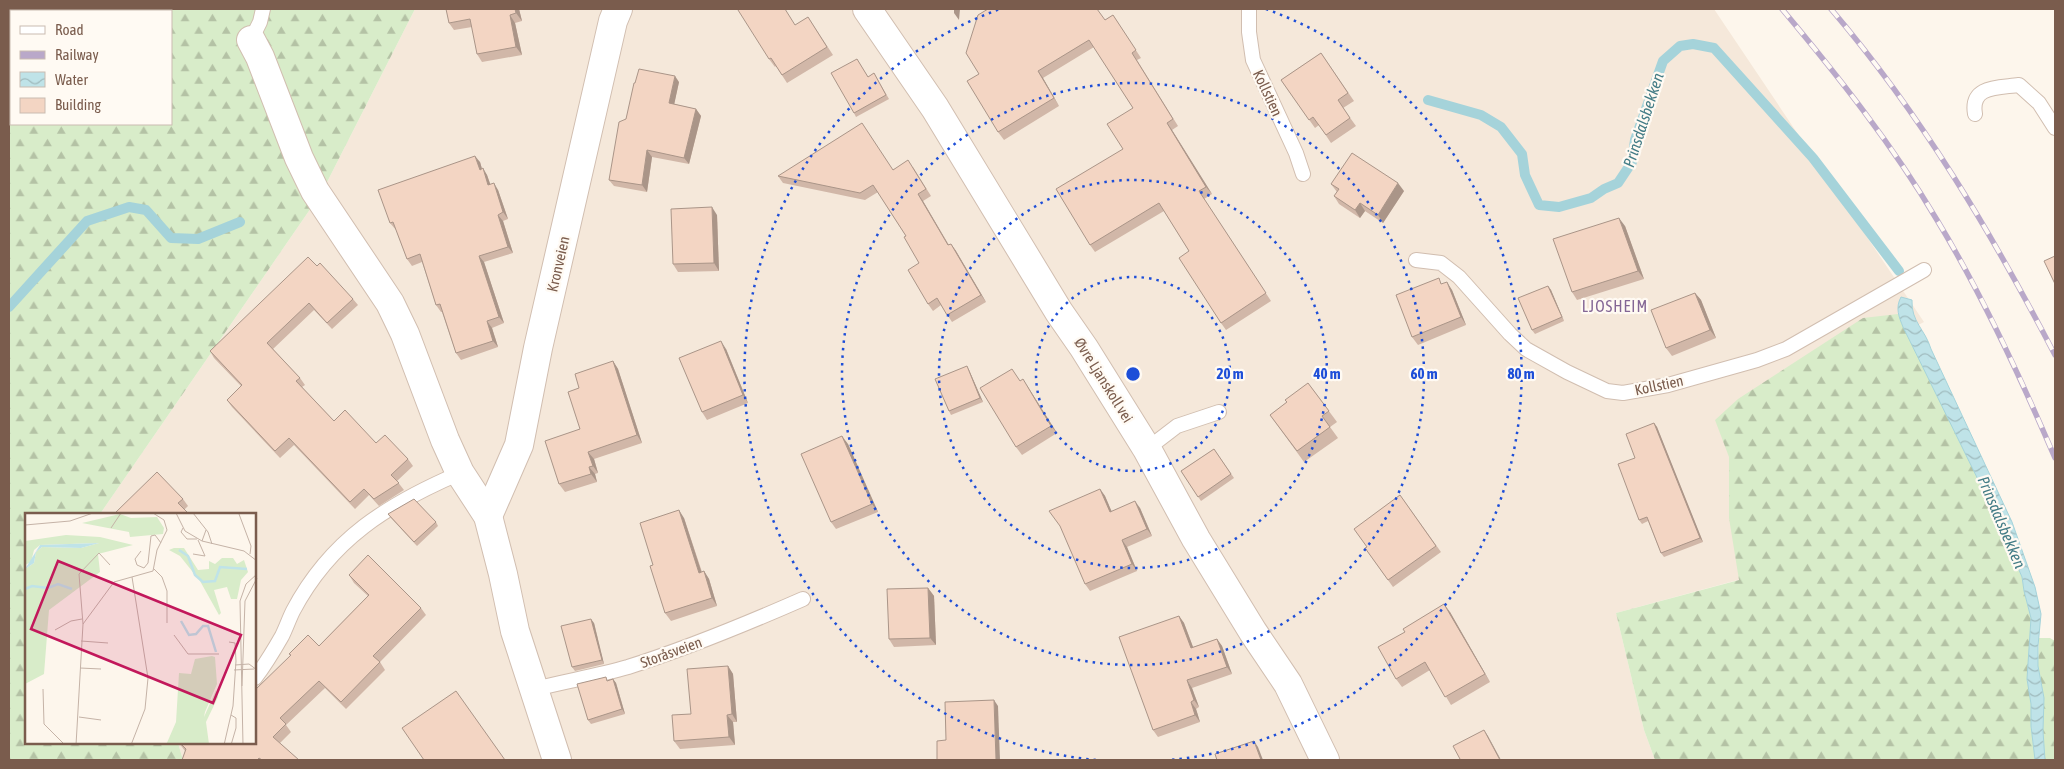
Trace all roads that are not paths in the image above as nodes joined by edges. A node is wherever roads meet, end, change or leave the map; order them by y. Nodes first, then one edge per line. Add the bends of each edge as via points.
1 (263, 9) edge
2 (618, 9) edge
3 (867, 9) edge
4 (1249, 9) edge
5 (250, 40) joint
6 (1975, 114) dead end
7 (2055, 128) edge
8 (1303, 174) dead end
9 (1416, 260) dead end
10 (1924, 270) dead end
11 (1219, 412) dead end
12 (1147, 449) junction
13 (460, 473) junction
14 (488, 516) junction
15 (803, 599) dead end
16 (256, 676) edge
17 (535, 689) junction
18 (557, 760) edge
19 (1325, 760) edge

1 - 5 lane
2 - 14 street, Kronveien via 538,348 519,445
3 - 12 street, Øvre Ljanskoll vei via 935,108 1058,312
4 - 8 lane, Kollstien via 1253,60
5 - 13 street via 315,190 390,303
6 - 7 lane via 1977,95 1985,90 2019,85 2038,103
9 - 10 lane, Kollstien via 1441,262 1526,349 1607,391 1623,393 1668,385 1786,349
11 - 12 lane via 1177,426
12 - 19 street, Øvre Ljanskoll vei via 1196,539 1288,684
13 - 14 street
13 - 16 lane via 394,505 354,534 320,568
14 - 17 street via 514,632
15 - 17 lane, Storåsveien via 748,624 655,658
17 - 18 street

